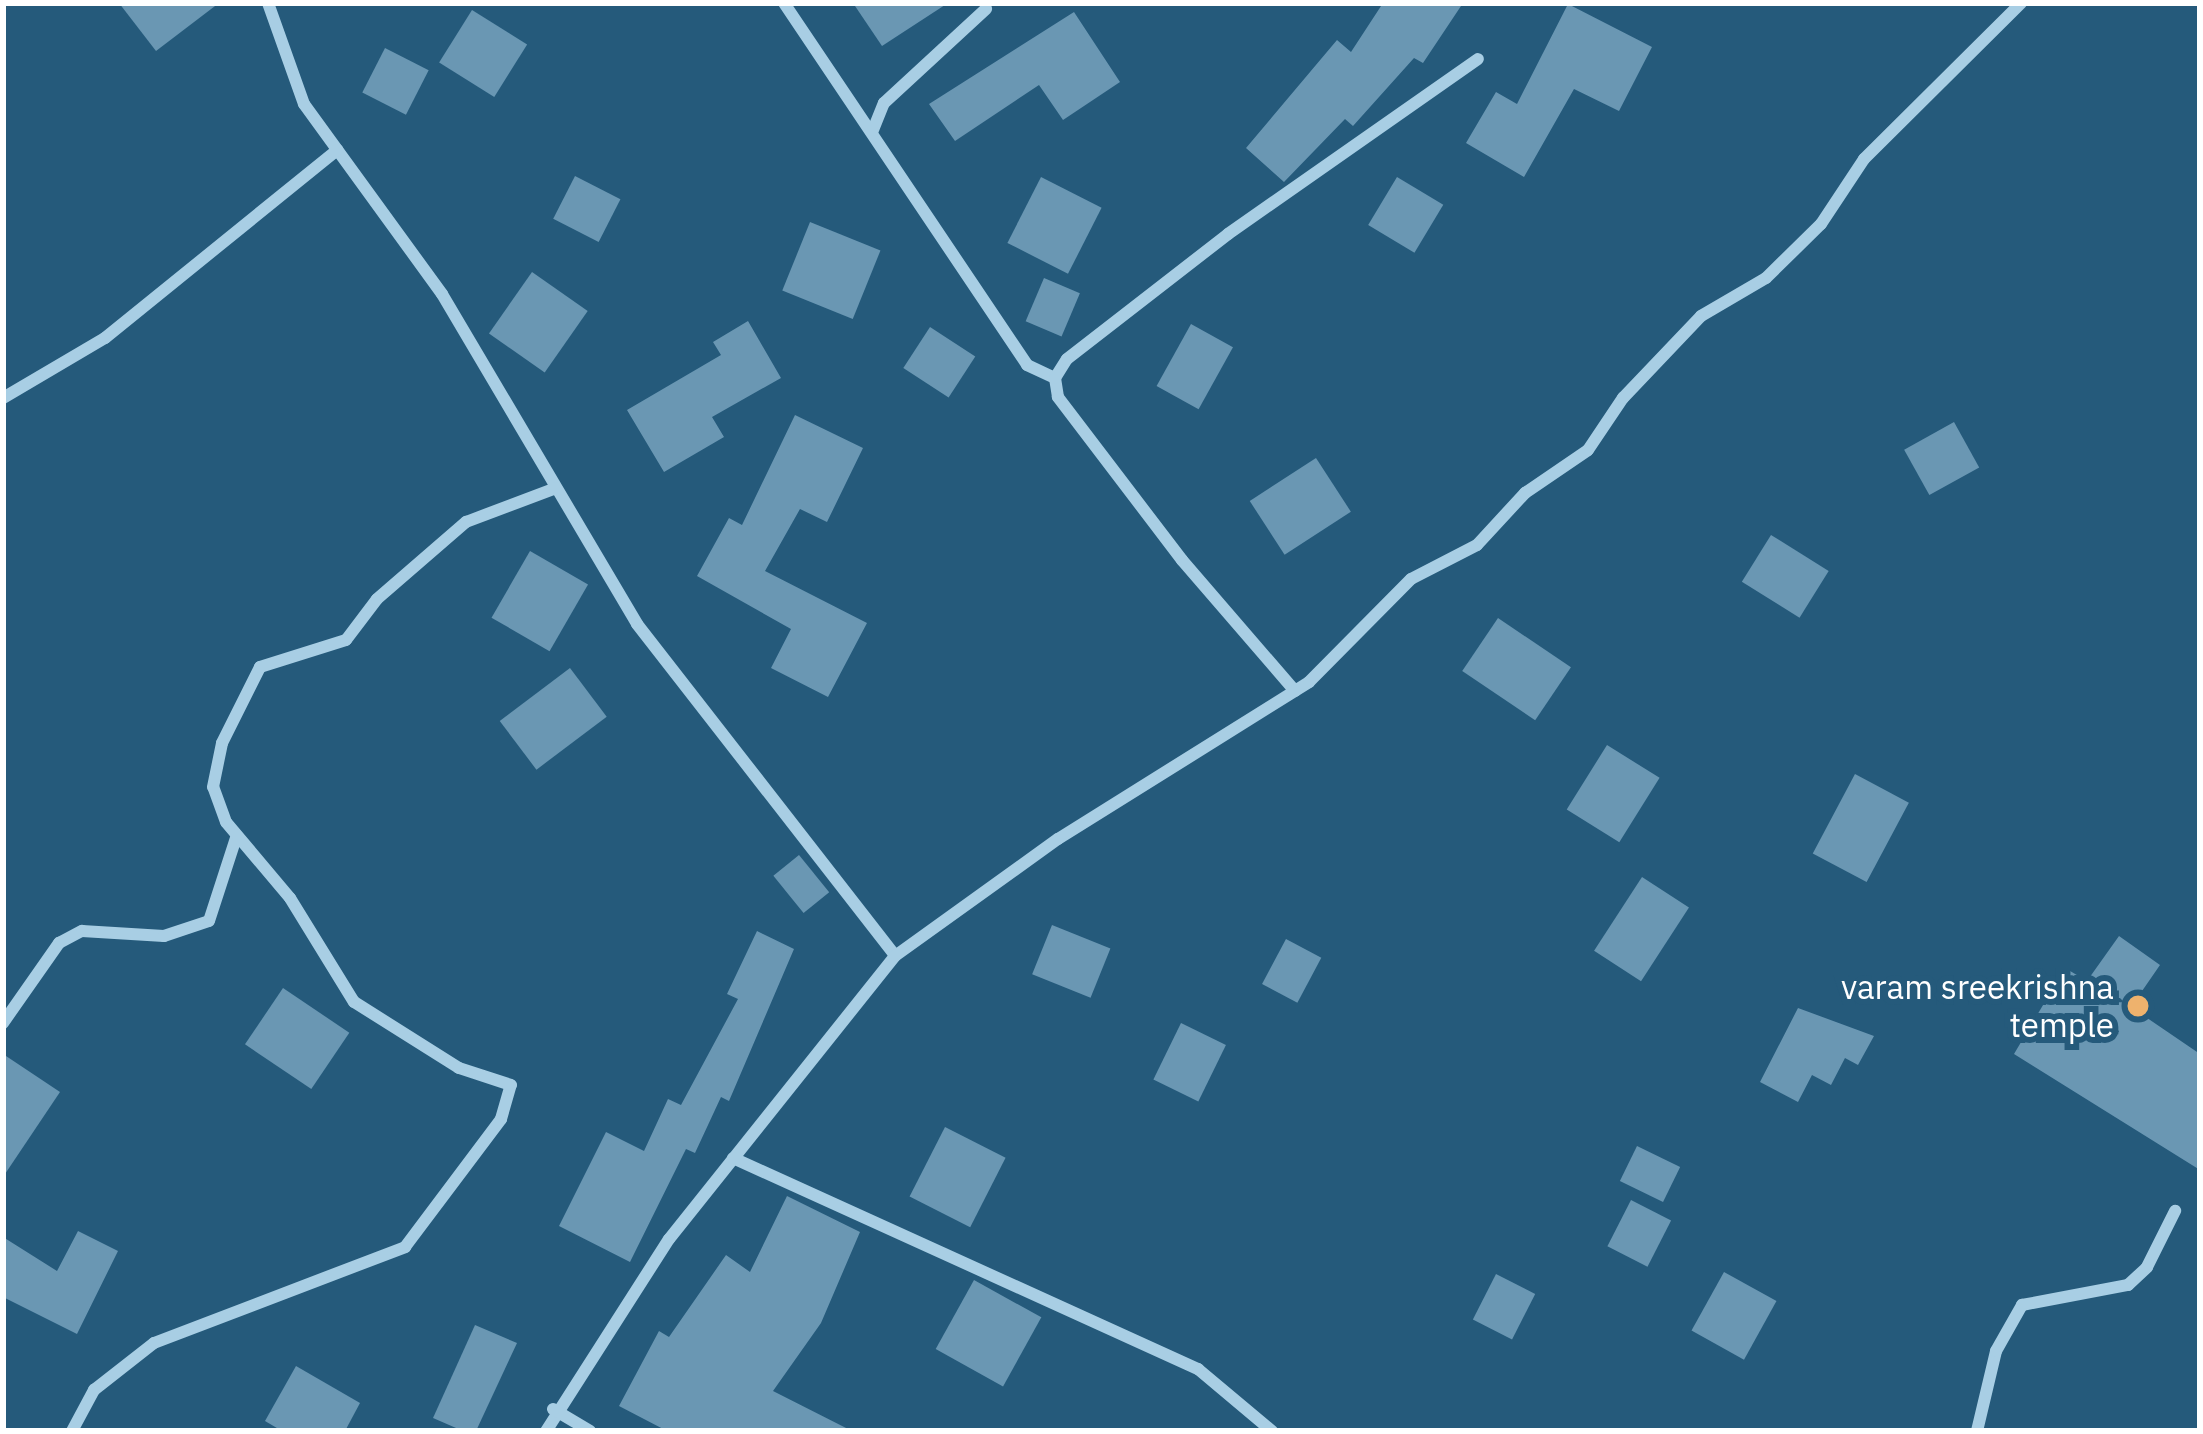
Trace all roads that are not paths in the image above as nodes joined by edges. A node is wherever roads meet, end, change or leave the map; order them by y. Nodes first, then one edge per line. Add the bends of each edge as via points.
1 (268, 3) edge
2 (784, 3) edge
3 (2021, 3) edge
4 (986, 9) dead end
5 (1478, 59) dead end
6 (873, 130) junction
7 (337, 150) junction
8 (1054, 378) junction
9 (3, 398) edge
10 (556, 488) junction
11 (1295, 691) junction
12 (236, 835) junction
13 (895, 956) junction
14 (3, 1023) edge
15 (733, 1158) junction
16 (2175, 1211) dead end
17 (553, 1409) junction
18 (72, 1431) edge
19 (546, 1431) edge
20 (590, 1431) edge
21 (1272, 1431) edge
22 (1977, 1431) edge

1 - 7 street via 304,104
2 - 6 street
3 - 11 street via 1864,159 1821,224 1766,278 1700,316 1667,347 1588,450 1525,493 1477,545 1411,579
4 - 6 street via 884,103
5 - 8 street via 1228,234 1067,359
6 - 8 street via 1027,365
7 - 9 street via 105,338
7 - 10 street via 442,294
8 - 11 street via 1058,397 1181,560
10 - 12 street via 466,522 377,599 346,640 260,667 222,743 213,787
10 - 13 street via 637,624
11 - 13 street via 1058,839
12 - 14 street via 208,921 164,936 82,931 58,943
12 - 18 street via 290,898 354,1002 459,1068 511,1085 501,1119 405,1247 154,1342 94,1390
13 - 15 street
15 - 17 street
15 - 21 street via 1198,1369
16 - 22 street via 2128,1285 2022,1305 1996,1351
17 - 19 street
17 - 20 street

